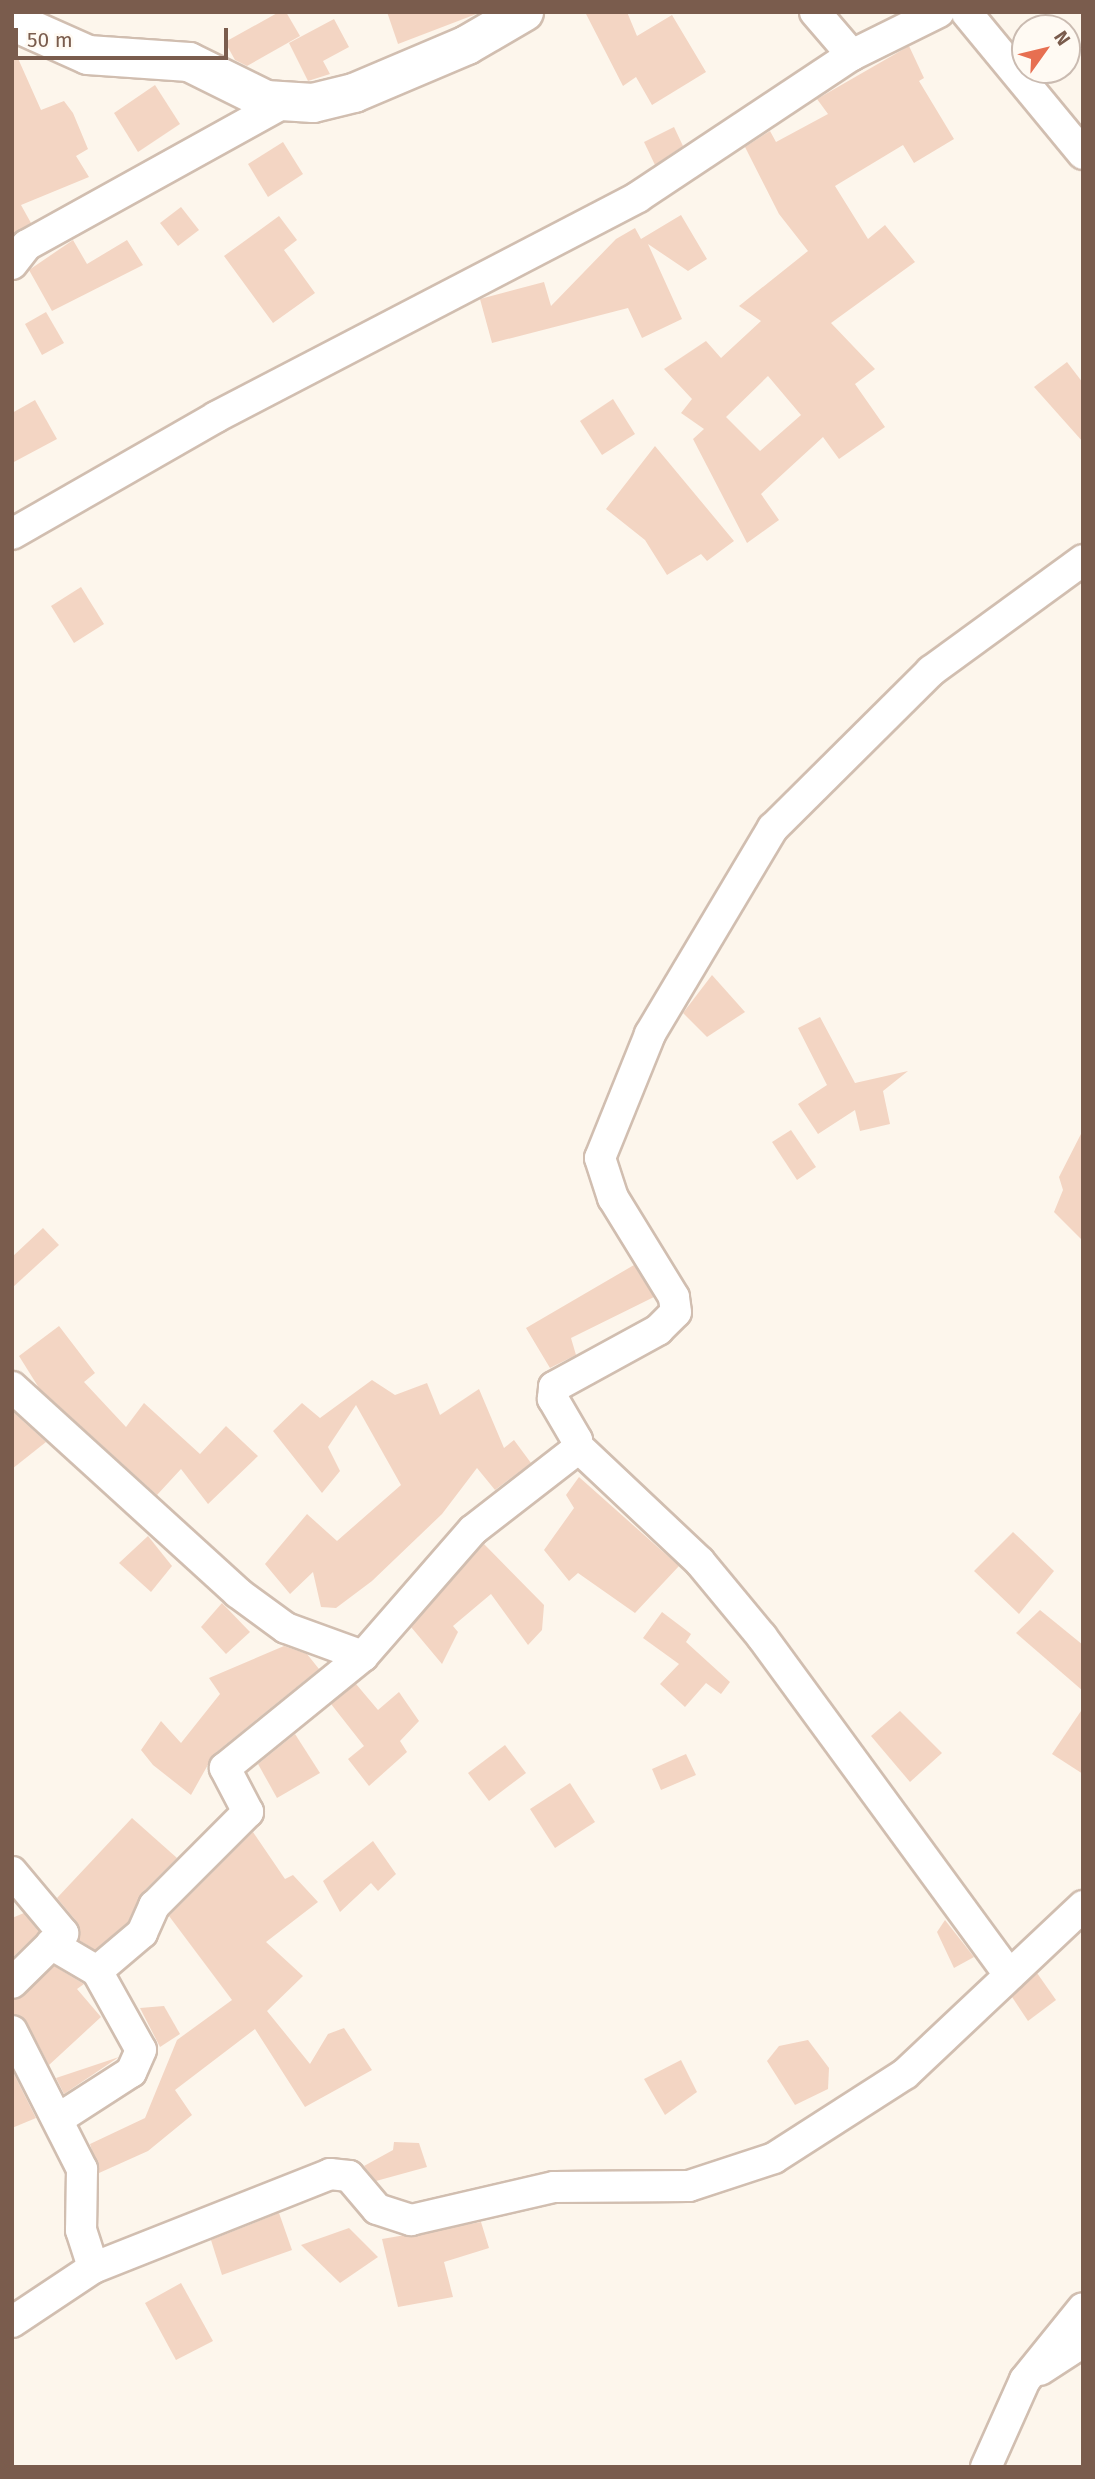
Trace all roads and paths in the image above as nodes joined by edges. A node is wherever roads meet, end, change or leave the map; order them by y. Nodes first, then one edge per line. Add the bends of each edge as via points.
1 (524, 12) edge
2 (816, 12) edge
3 (939, 12) edge
4 (966, 12) edge
5 (12, 21) edge
6 (852, 55) junction
7 (287, 101) junction
8 (1083, 154) edge
9 (12, 264) edge
10 (12, 534) edge
11 (1083, 561) edge
12 (12, 1387) edge
13 (577, 1446) junction
14 (363, 1656) junction
15 (12, 1872) edge
16 (1083, 1906) edge
17 (51, 1944) junction
18 (97, 1971) junction
19 (1009, 1975) junction
20 (12, 1983) edge
21 (12, 2031) edge
22 (58, 2119) junction
23 (93, 2268) junction
24 (1083, 2308) edge
25 (12, 2322) edge
26 (1083, 2342) edge
27 (1026, 2380) junction
28 (986, 2467) edge

1 - 7 street via 354,93 313,103
2 - 6 street
3 - 6 street
4 - 8 street
5 - 7 street via 88,55 189,62 235,88
6 - 10 street via 638,197 240,404
7 - 9 street via 27,245
11 - 13 street via 931,671 773,828 650,1034 600,1158 613,1198 674,1297 676,1312 658,1330 554,1387 553,1399
12 - 14 street via 238,1593 286,1628
13 - 14 street via 473,1530
13 - 19 street via 691,1554 762,1637
14 - 18 street via 225,1769 248,1811 154,1906 142,1933
15 - 17 street via 63,1933
16 - 19 street
17 - 18 street
17 - 20 street
18 - 22 street via 137,2038 140,2057 124,2077
19 - 23 street via 905,2074 828,2129 764,2162 689,2186 554,2187 411,2220 377,2209 349,2176 330,2174
21 - 22 street
22 - 23 street via 82,2169 81,2230
23 - 25 street
24 - 27 street
26 - 27 street
27 - 28 street

